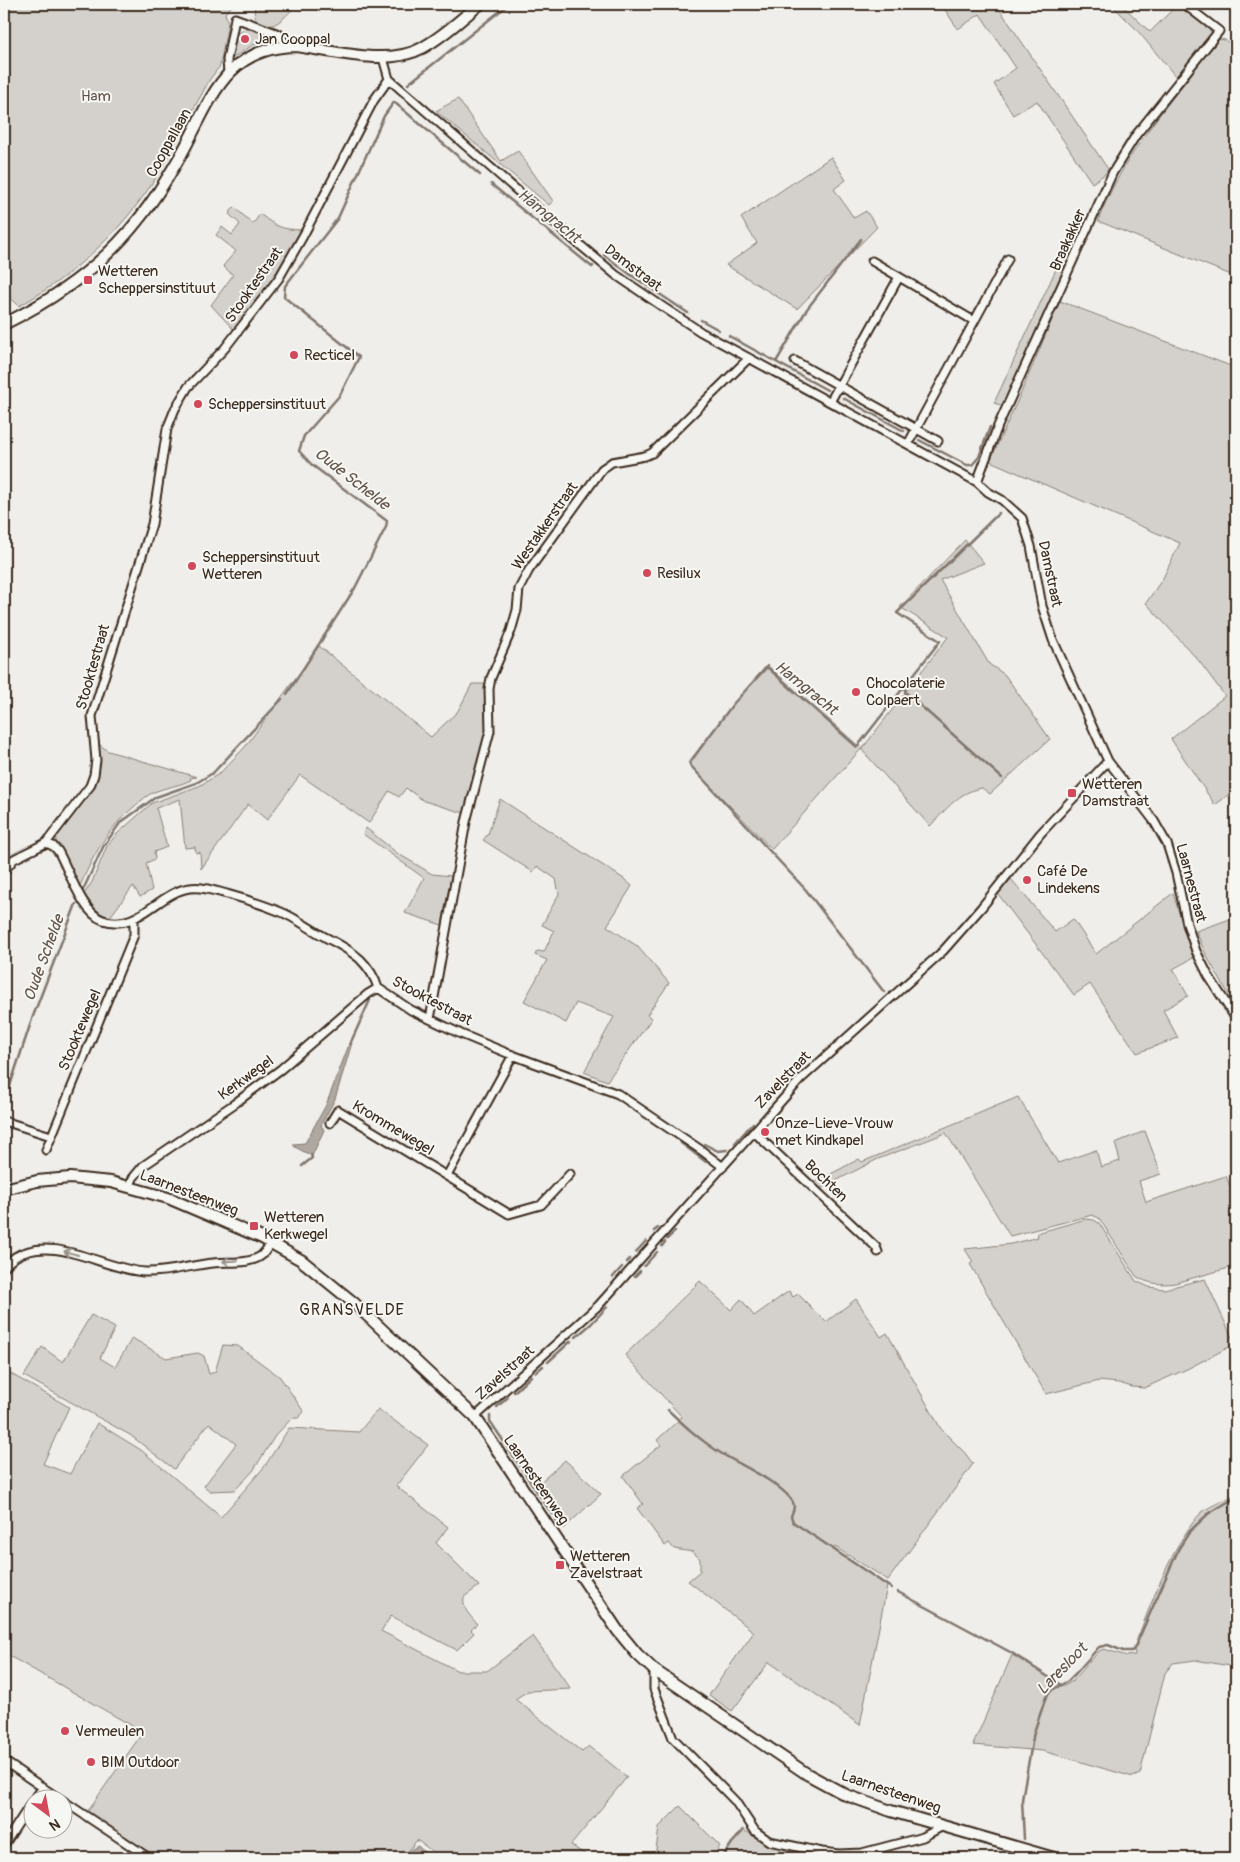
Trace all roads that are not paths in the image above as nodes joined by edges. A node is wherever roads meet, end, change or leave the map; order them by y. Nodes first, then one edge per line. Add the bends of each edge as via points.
1 (480, 4) edge
2 (1184, 4) edge
3 (287, 46) junction
4 (384, 58) junction
5 (228, 73) junction
6 (389, 79) junction
7 (1008, 258) dead end
8 (872, 261) dead end
9 (899, 277) junction
10 (974, 321) junction
11 (4, 324) edge
12 (749, 358) junction
13 (795, 361) dead end
14 (838, 386) junction
15 (830, 402) junction
16 (916, 428) junction
17 (938, 441) dead end
18 (908, 444) junction
19 (977, 482) junction
20 (1108, 761) junction
21 (46, 843) junction
22 (4, 871) edge
23 (134, 919) junction
24 (378, 988) junction
25 (430, 1019) junction
26 (1236, 1019) edge
27 (513, 1055) junction
28 (4, 1121) edge
29 (330, 1123) dead end
30 (754, 1132) junction
31 (51, 1136) junction
32 (46, 1150) dead end
33 (723, 1167) junction
34 (570, 1174) dead end
35 (447, 1176) junction
36 (130, 1186) junction
37 (4, 1189) edge
38 (271, 1243) junction
39 (878, 1252) dead end
40 (4, 1268) edge
41 (475, 1416) junction
42 (654, 1670) junction
43 (4, 1761) edge
44 (43, 1787) junction
45 (41, 1790) edge
46 (47, 1790) edge
47 (72, 1807) edge
48 (22, 1819) edge
49 (943, 1826) junction
50 (4, 1845) edge
51 (148, 1858) edge
52 (1054, 1858) edge

1 - 4 street, Cooppallaan via 421,49
2 - 19 street, Braakakker via 1219,31 1136,135 1113,172 998,426
3 - 4 street, Cooppallaan
3 - 5 street, Cooppallaan via 254,54
3 - 5 street via 279,34 235,18 227,60
4 - 6 street
5 - 11 street, Cooppallaan via 163,186 138,221 76,281 40,306
6 - 12 street, Damstraat via 616,275 701,332
6 - 21 street, Stooktestraat via 374,100 279,278 226,348 188,387 175,409 167,429 152,524 92,716 96,760 94,775 90,786
7 - 10 street
8 - 9 street
9 - 10 street
9 - 14 street
10 - 16 street
12 - 15 street, Damstraat
12 - 25 street, Westakkerstraat via 652,453 612,462 602,469 529,570 519,589 511,630 491,678 490,731 466,822
13 - 14 street
14 - 15 street
14 - 16 street
15 - 18 street, Damstraat
16 - 17 street
16 - 18 street
18 - 19 street, Damstraat
19 - 20 street, Damstraat via 1022,518 1047,623
20 - 26 street, Laarnestraat via 1162,833 1171,853 1196,951
20 - 30 street, Zavelstraat via 1040,834 943,951 802,1079
21 - 22 street via 14,859
21 - 23 street, Stooktestraat via 58,851 93,914 103,920 120,922
23 - 24 street, Stooktestraat via 178,890 201,888 246,900 283,913 349,951 361,960
23 - 31 street, Stooktewegel via 134,935
24 - 25 street, Stooktestraat
24 - 36 street, Kerkwegel via 281,1069 143,1166
25 - 27 street, Stooktestraat
27 - 33 street, Stooktestraat via 618,1094
27 - 35 street
28 - 31 street
29 - 35 street, Krommewegel via 338,1110
30 - 33 street, Zavelstraat
30 - 39 street, Bochten
31 - 32 street, Stooktewegel
33 - 41 street, Zavelstraat via 599,1305
34 - 35 street, Krommewegel via 541,1205 509,1214
36 - 37 street, Laarnesteenweg via 70,1178
36 - 38 street, Laarnesteenweg via 168,1198
38 -> 40 street via 261,1256 252,1260 214,1262 169,1271 145,1272 64,1251 38,1249 16,1257
38 - 41 street, Laarnesteenweg via 316,1272 354,1303
41 - 42 street, Laarnesteenweg via 618,1631
42 - 49 street, Laarnesteenweg via 832,1788 891,1811
42 - 49 street via 654,1689 672,1738 729,1795 754,1831 769,1841 822,1852 862,1853 923,1837
43 - 44 street
44 - 45 street
44 - 46 street
47 - 51 street
48 - 50 street
49 - 52 street, Laarnesteenweg

